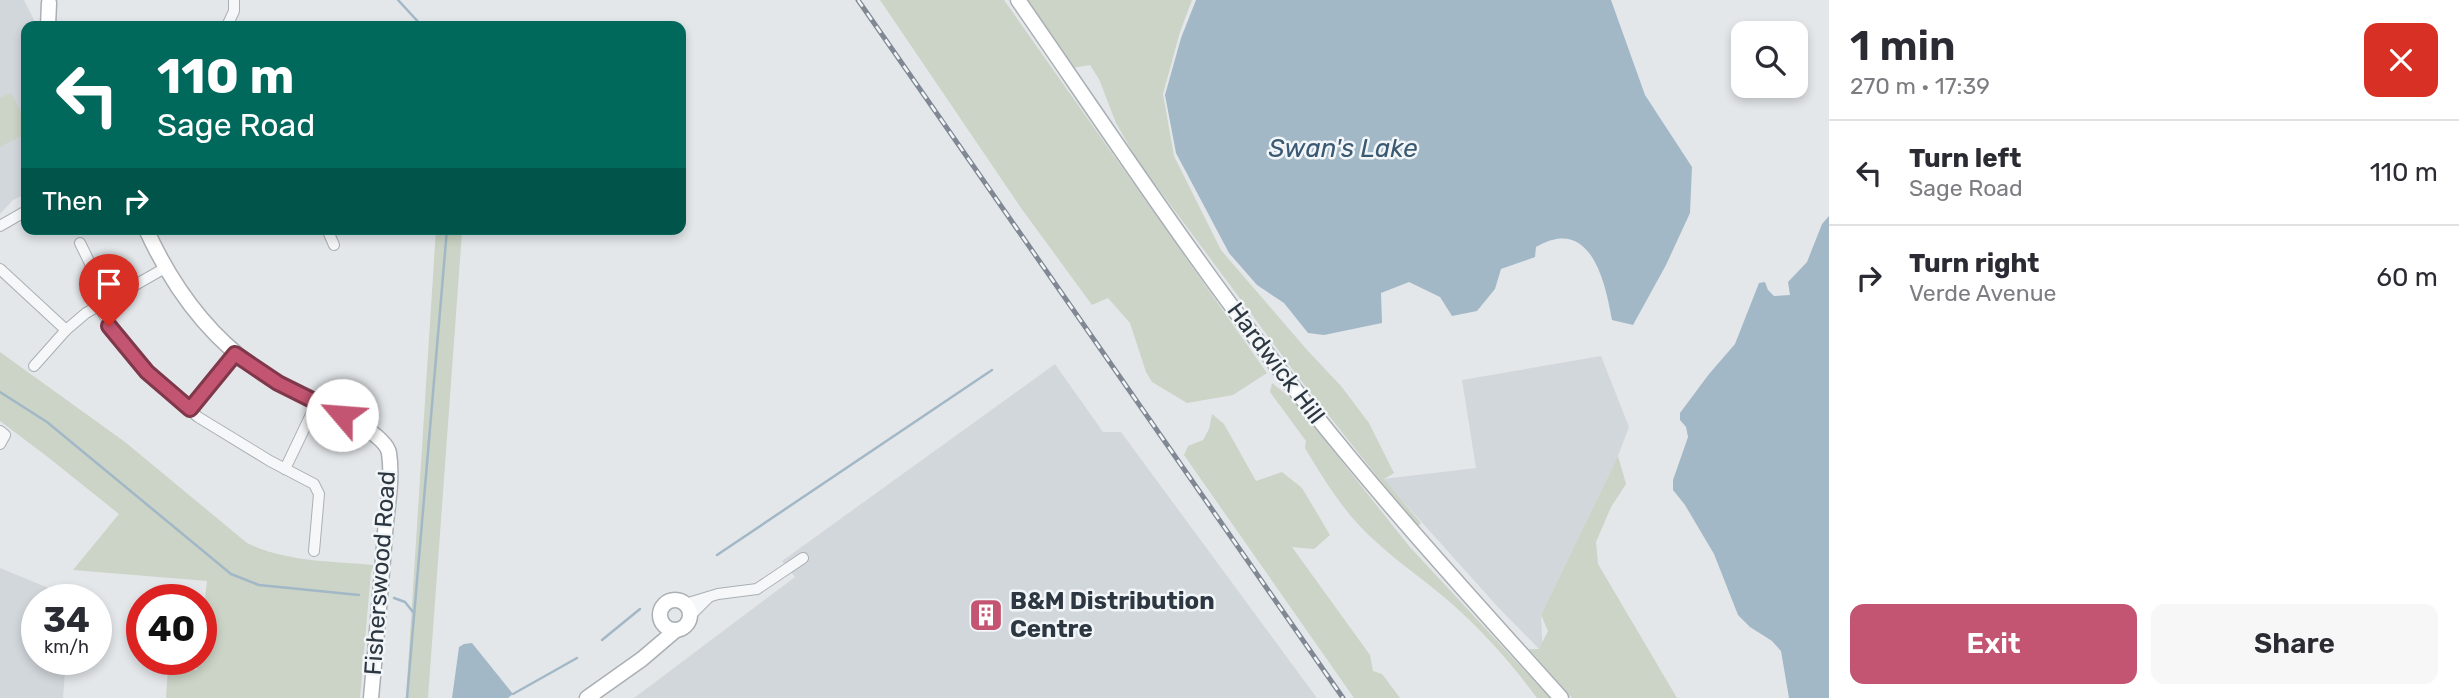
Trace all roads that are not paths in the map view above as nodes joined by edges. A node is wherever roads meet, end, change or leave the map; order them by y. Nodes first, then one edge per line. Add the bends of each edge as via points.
1 (234, 0) edge
2 (1018, 0) edge
3 (48, 1) edge
4 (48, 21) edge
5 (229, 21) edge
6 (21, 214) edge
7 (0, 226) edge
8 (149, 235) edge
9 (330, 235) edge
10 (80, 243) dead end
11 (334, 245) dead end
12 (0, 268) edge
13 (164, 268) junction
14 (108, 300) junction
15 (98, 306) junction
16 (66, 330) junction
17 (235, 354) junction
18 (34, 366) dead end
19 (317, 402) junction
20 (190, 409) junction
21 (0, 431) edge
22 (0, 444) edge
23 (285, 469) junction
24 (314, 551) dead end
25 (803, 558) dead end
26 (687, 611) junction
27 (660, 620) junction
28 (676, 630) junction
29 (652, 648) junction
30 (371, 698) edge
31 (587, 698) edge
32 (1561, 698) edge

1 - 5 street
2 - 32 main road, Hardwick Hill via 1280,370 1365,476
3 - 4 main road
6 - 7 street
8 - 13 main road, Fisherswood Road
9 - 11 street
10 - 14 street
12 - 16 street
13 - 14 street
13 - 17 main road, Fisherswood Road via 209,329
14 - 15 street
15 - 16 street
15 - 20 street via 147,372
16 - 18 street
17 - 19 main road, Fisherswood Road
17 - 20 street
19 - 23 street
19 - 30 main road, Fisherswood Road via 377,433 389,451
20 - 23 street
21 - 22 street via 5,435
23 - 24 street via 317,488
25 - 26 street via 757,589 708,597
26 - 27 main road via 676,600 667,603
26 - 28 main road via 685,626
27 - 28 main road
27 - 29 main road
28 - 29 main road
29 - 31 main road

